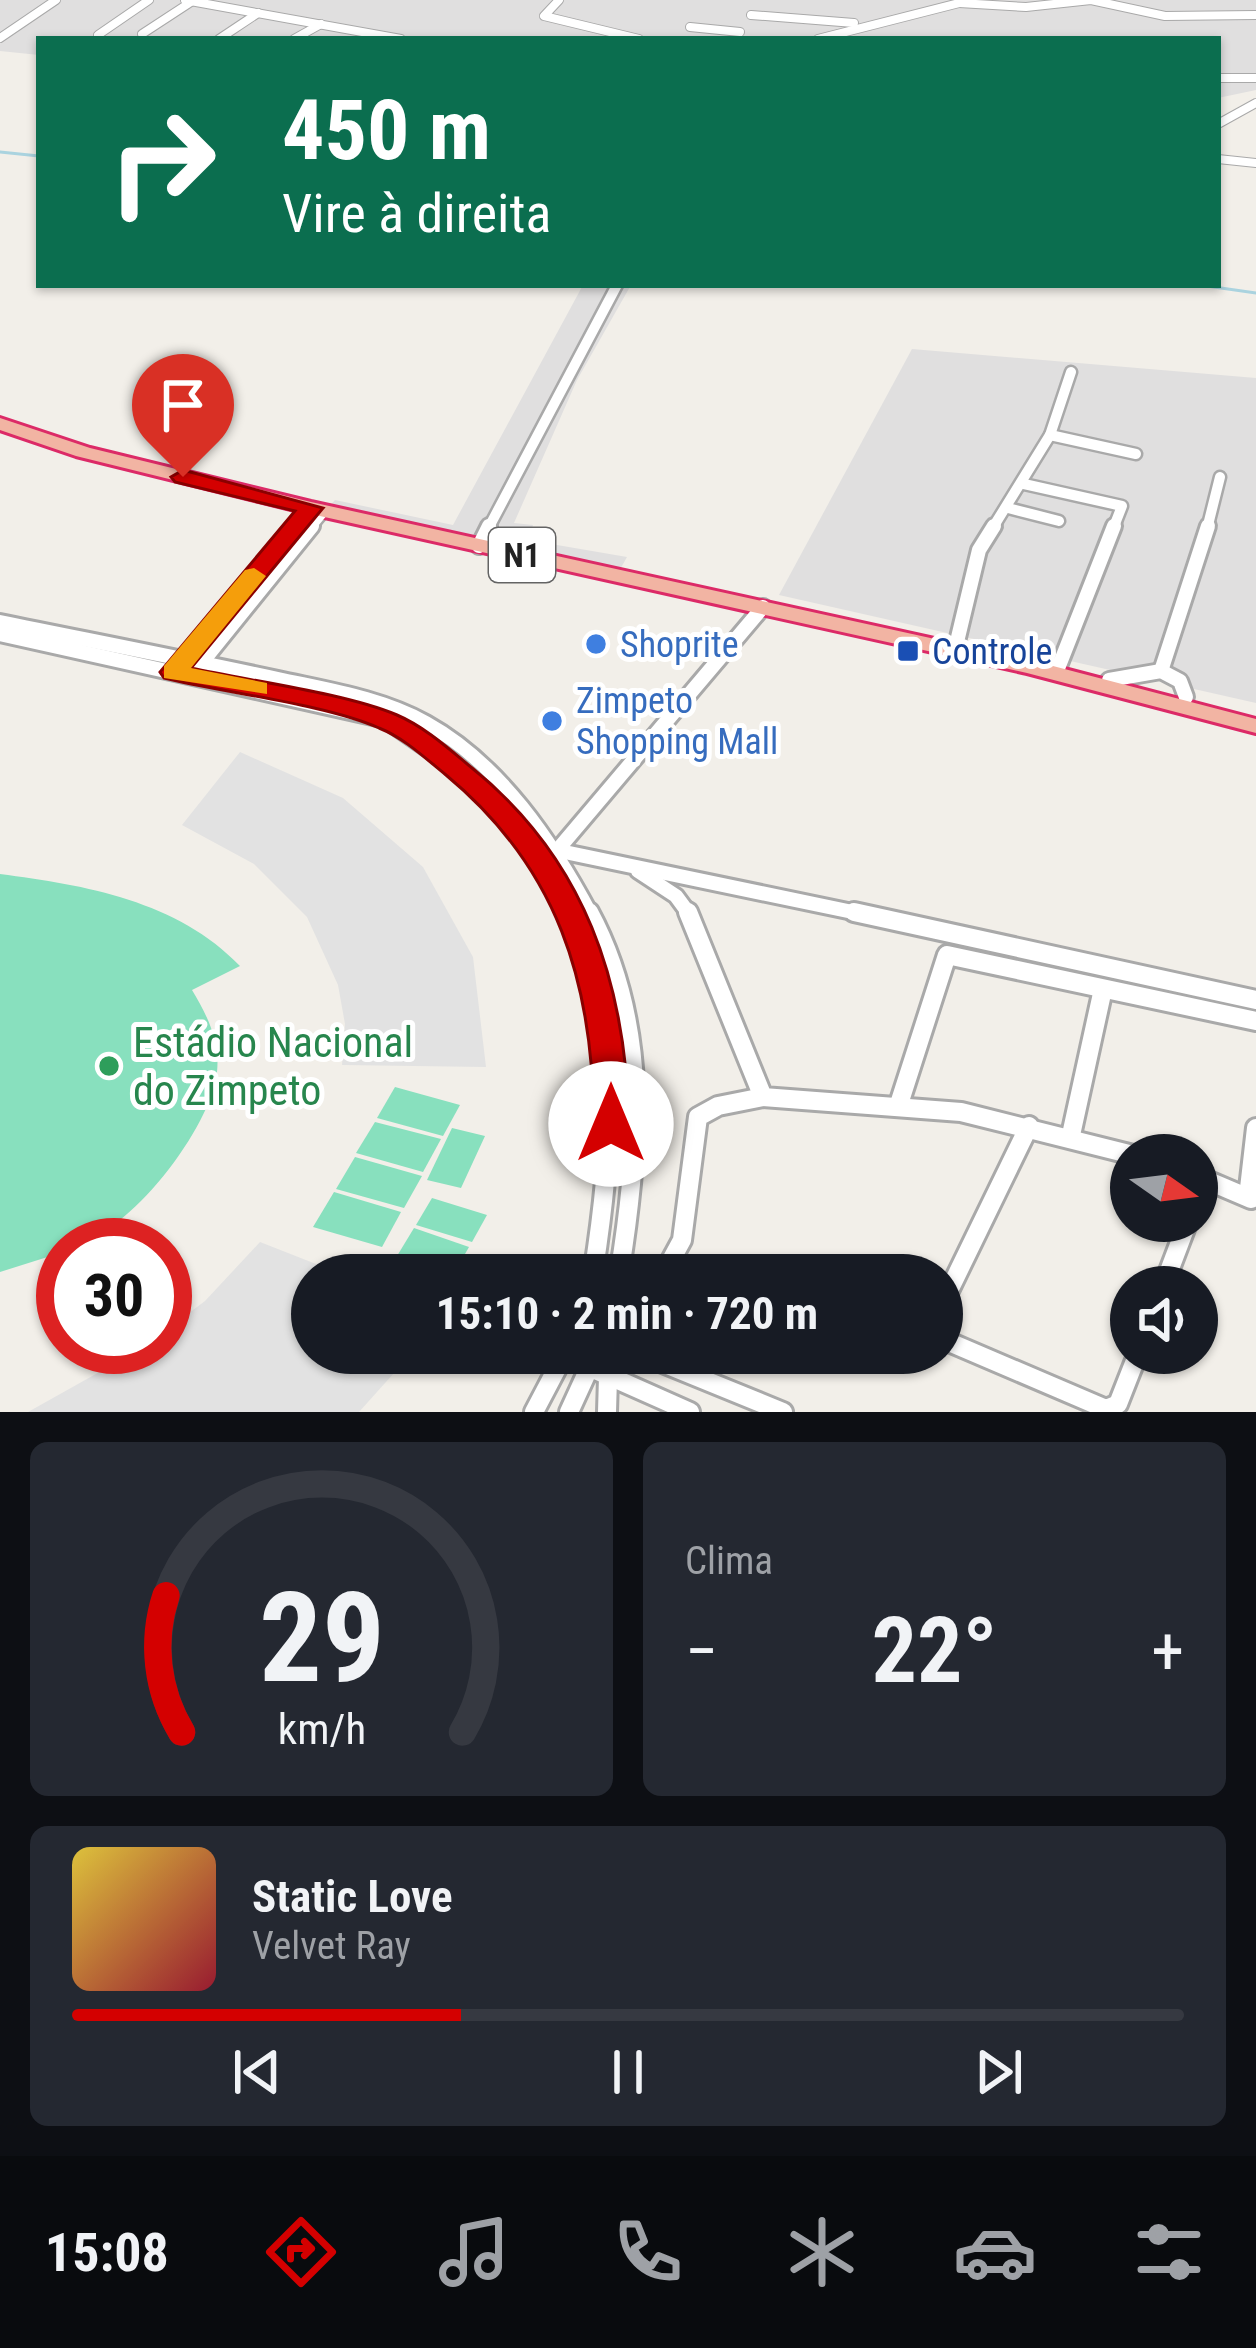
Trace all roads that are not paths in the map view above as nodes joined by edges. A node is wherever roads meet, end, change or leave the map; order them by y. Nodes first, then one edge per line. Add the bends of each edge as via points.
1 (56, 0) edge
2 (149, 0) edge
3 (190, 0) edge
4 (559, 0) edge
5 (760, 0) edge
6 (924, 0) edge
7 (1230, 0) edge
8 (966, 1) edge
9 (821, 8) dead end
10 (931, 10) junction
11 (258, 13) junction
12 (1229, 14) junction
13 (751, 15) junction
14 (1256, 15) edge
15 (815, 20) junction
16 (321, 24) junction
17 (869, 25) junction
18 (690, 27) dead end
19 (852, 28) junction
20 (352, 30) junction
21 (142, 34) dead end
22 (98, 35) dead end
23 (224, 36) edge
24 (299, 36) edge
25 (341, 36) edge
26 (375, 36) edge
27 (627, 36) edge
28 (738, 36) edge
29 (818, 36) edge
30 (828, 36) edge
31 (842, 36) edge
32 (0, 38) edge
33 (1221, 78) edge
34 (1256, 78) edge
35 (1256, 104) edge
36 (1221, 122) edge
37 (1221, 159) edge
38 (1256, 163) edge
39 (614, 288) edge
40 (1070, 372) dead end
41 (0, 424) edge
42 (1050, 435) junction
43 (1136, 454) dead end
44 (1220, 477) dead end
45 (1024, 484) junction
46 (1008, 508) junction
47 (317, 509) junction
48 (1059, 521) dead end
49 (478, 546) junction
50 (763, 607) junction
51 (0, 622) edge
52 (0, 634) edge
53 (955, 650) junction
54 (184, 658) junction
55 (1030, 668) junction
56 (189, 670) junction
57 (1057, 670) junction
58 (1161, 671) junction
59 (1109, 680) junction
60 (1186, 697) junction
61 (1256, 711) edge
62 (1256, 726) edge
63 (557, 849) junction
64 (628, 864) junction
65 (1103, 988) junction
66 (1256, 1000) edge
67 (1256, 1021) edge
68 (763, 1097) junction
69 (899, 1104) junction
70 (1029, 1126) junction
71 (1256, 1128) edge
72 (1071, 1135) junction
73 (1110, 1148) edge
74 (1218, 1184) edge
75 (1252, 1199) edge
76 (595, 1254) edge
77 (623, 1254) edge
78 (674, 1254) edge
79 (963, 1262) edge
80 (963, 1348) edge
81 (554, 1374) edge
82 (593, 1374) edge
83 (599, 1374) edge
84 (612, 1374) edge
85 (690, 1374) edge
86 (1130, 1374) edge
87 (535, 1412) edge
88 (569, 1412) edge
89 (607, 1412) edge
90 (690, 1412) edge
91 (783, 1412) edge

1 - 32 street
2 - 22 street
3 - 11 street
3 - 21 street
4 - 27 street via 544,16
5 - 13 street
6 - 10 street
7 - 12 street
8 - 10 street
8 - 12 street via 1026,8 1090,0 1166,16
9 - 15 street
10 - 17 street
11 - 16 street
11 - 23 street
12 - 14 street
13 - 15 street
13 - 28 street
15 - 17 street
15 - 29 street
16 - 20 street
16 - 24 street
17 - 19 street
18 - 28 street
19 - 30 street
19 - 31 street
20 - 25 street
20 - 26 street
33 - 34 street
35 - 36 street
37 - 38 street
39 - 49 street
40 - 42 street
41 - 47 highway, N1
42 - 43 street
42 - 45 street
44 - 58 street
45 - 46 street
45 - 57 street via 1122,506
46 - 48 street
46 - 53 street via 979,550
47 - 49 highway, N1
47 - 54 street
47 - 56 street
49 - 50 highway, N1
50 - 53 highway, N1
50 - 63 street
51 - 54 street
52 - 56 street
53 - 55 highway, N1
54 - 56 street
55 - 57 highway, N1
55 - 62 highway, N1
56 - 63 street via 410,715 508,790
56 - 76 street via 404,729 498,803 537,851 583,936 610,1050 609,1159
57 - 59 highway, N1
58 - 59 street
58 - 60 street via 1180,681
59 - 60 highway, N1
60 - 61 highway, N1
63 - 64 street
63 - 77 street via 608,942 627,1006 635,1128
64 - 66 street
64 - 68 street via 689,914
65 - 67 street
65 - 69 street via 947,955
65 - 72 street
68 - 69 street via 796,1106
68 - 78 street via 698,1117
69 - 70 street
70 - 72 street
70 - 79 street
71 - 75 street
72 - 73 street
74 - 75 street
80 - 86 street via 1106,1409 1118,1404
81 - 87 street
82 - 88 street
83 - 89 street
84 - 90 street
85 - 91 street

